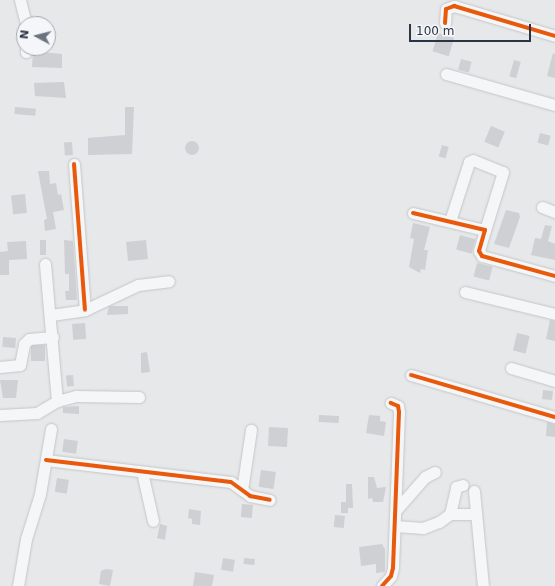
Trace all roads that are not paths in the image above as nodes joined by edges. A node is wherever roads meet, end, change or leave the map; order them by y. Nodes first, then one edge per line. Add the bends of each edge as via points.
1 (20, 0) edge
2 (24, 16) edge
3 (445, 23) dead end
4 (555, 36) edge
5 (446, 74) dead end
6 (555, 105) edge
7 (74, 164) dead end
8 (413, 214) dead end
9 (450, 221) junction
10 (485, 230) junction
11 (45, 264) dead end
12 (555, 276) edge
13 (169, 281) dead end
14 (465, 292) dead end
15 (85, 310) junction
16 (555, 314) edge
17 (51, 315) junction
18 (52, 337) junction
19 (0, 367) edge
20 (511, 368) dead end
21 (411, 375) dead end
22 (555, 381) edge
23 (139, 397) dead end
24 (57, 401) junction
25 (392, 403) dead end
26 (0, 415) edge
27 (555, 417) edge
28 (51, 429) dead end
29 (251, 430) dead end
30 (46, 460) junction
31 (142, 472) junction
32 (435, 472) dead end
33 (463, 485) dead end
34 (242, 490) junction
35 (474, 492) dead end
36 (270, 500) dead end
37 (396, 510) junction
38 (450, 514) junction
39 (476, 514) junction
40 (153, 521) dead end
41 (395, 526) junction
42 (18, 586) edge
43 (382, 586) edge
44 (483, 586) edge

1 - 2 street
3 - 4 street via 446,9 454,6
5 - 6 street
7 - 15 street
8 - 9 street
9 - 10 street
9 - 10 street via 470,162 473,160 503,172
10 - 12 street via 480,251 482,256
11 - 17 street
13 - 15 street via 138,285
14 - 16 street
15 - 17 street
17 - 18 street
18 - 19 street via 29,339 24,344 20,365
18 - 24 street
20 - 22 street
21 - 27 street
23 - 24 street via 76,396
24 - 26 street via 37,413
25 - 37 street via 398,406 399,412
28 - 30 street
29 - 34 street
30 - 31 street
30 - 42 street via 39,498 26,539
31 - 34 street via 231,482
31 - 40 street
32 - 37 street via 425,477
33 - 38 street via 456,487
34 - 36 street via 250,496
35 - 39 street
37 - 41 street
38 - 39 street
38 - 41 street via 423,528
39 - 44 street
41 - 43 street via 393,568 391,576

